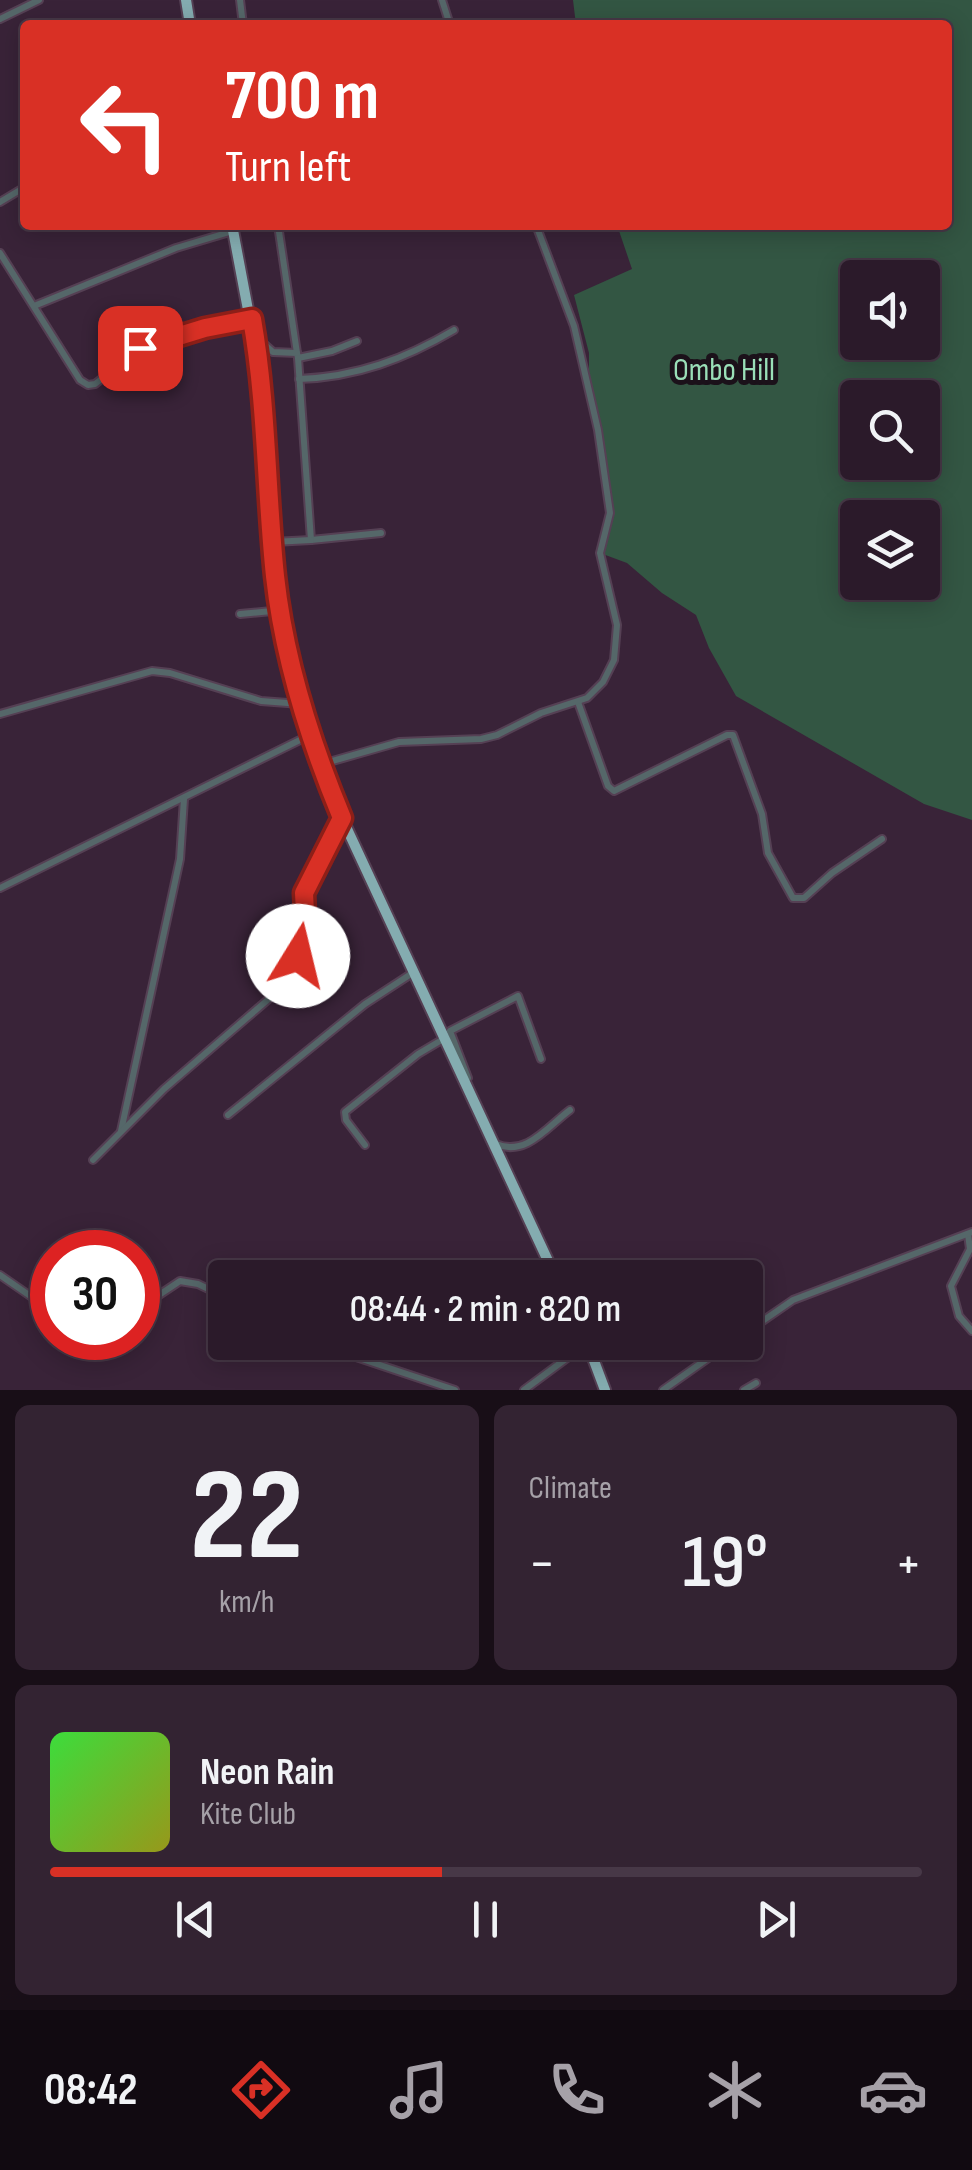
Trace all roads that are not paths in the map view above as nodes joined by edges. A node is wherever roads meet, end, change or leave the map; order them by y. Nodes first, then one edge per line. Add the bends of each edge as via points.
1 (40, 0) edge
2 (0, 19) edge
3 (227, 230) edge
4 (233, 230) edge
5 (279, 230) edge
6 (538, 230) edge
7 (0, 254) edge
8 (34, 306) junction
9 (252, 319) junction
10 (454, 330) dead end
11 (255, 335) junction
12 (357, 341) dead end
13 (297, 356) junction
14 (299, 380) junction
15 (382, 533) dead end
16 (311, 540) junction
17 (272, 542) junction
18 (279, 605) junction
19 (240, 614) dead end
20 (578, 702) junction
21 (301, 704) junction
22 (0, 714) edge
23 (310, 735) junction
24 (321, 765) junction
25 (184, 799) junction
26 (342, 818) junction
27 (882, 838) dead end
28 (0, 888) edge
29 (414, 972) junction
30 (446, 1038) junction
31 (542, 1059) dead end
32 (570, 1110) dead end
33 (228, 1115) dead end
34 (120, 1133) junction
35 (492, 1142) junction
36 (364, 1145) dead end
37 (93, 1160) dead end
38 (970, 1233) edge
39 (545, 1260) edge
40 (0, 1275) edge
41 (208, 1289) edge
42 (160, 1294) edge
43 (30, 1296) edge
44 (763, 1321) edge
45 (972, 1331) edge
46 (370, 1360) edge
47 (564, 1360) edge
48 (594, 1360) edge
49 (705, 1360) edge
50 (756, 1382) dead end
51 (455, 1390) edge
52 (524, 1390) edge
53 (605, 1390) edge
54 (663, 1390) edge
55 (744, 1390) edge

1 - 2 street
3 - 8 street
4 - 9 highway
5 - 13 street
6 - 20 street via 574,326 610,513 600,553 618,625 616,650 603,682
7 - 8 street
8 - 9 street via 89,386 140,348
9 - 11 highway
10 - 14 street via 376,367
11 - 13 street via 273,352
11 - 17 highway
12 - 13 street
13 - 14 street
14 - 16 street
15 - 16 street
16 - 17 street
17 - 18 highway
18 - 19 street
18 - 21 highway
20 - 24 street via 490,738 399,742
20 - 27 street via 614,791 733,736 762,814 768,853 796,899
21 - 22 street via 261,701 152,671
21 - 23 highway
23 - 24 highway
23 - 25 street
24 - 26 highway
25 - 28 street
25 - 34 street via 180,859
26 - 29 highway
26 - 34 street via 304,893 305,913 294,932 298,961 289,979
29 - 30 highway
29 - 33 street
30 - 35 highway
30 - 36 street via 345,1112
31 - 35 street via 518,996 450,1031
32 - 35 street via 528,1144 510,1150
34 - 37 street
35 - 39 highway
38 - 44 street via 800,1297
38 - 45 street via 970,1249 951,1286 956,1310
40 - 43 street
41 - 42 street via 180,1281
46 - 51 street
47 - 52 street
48 - 53 highway
49 - 54 street
50 - 55 street

